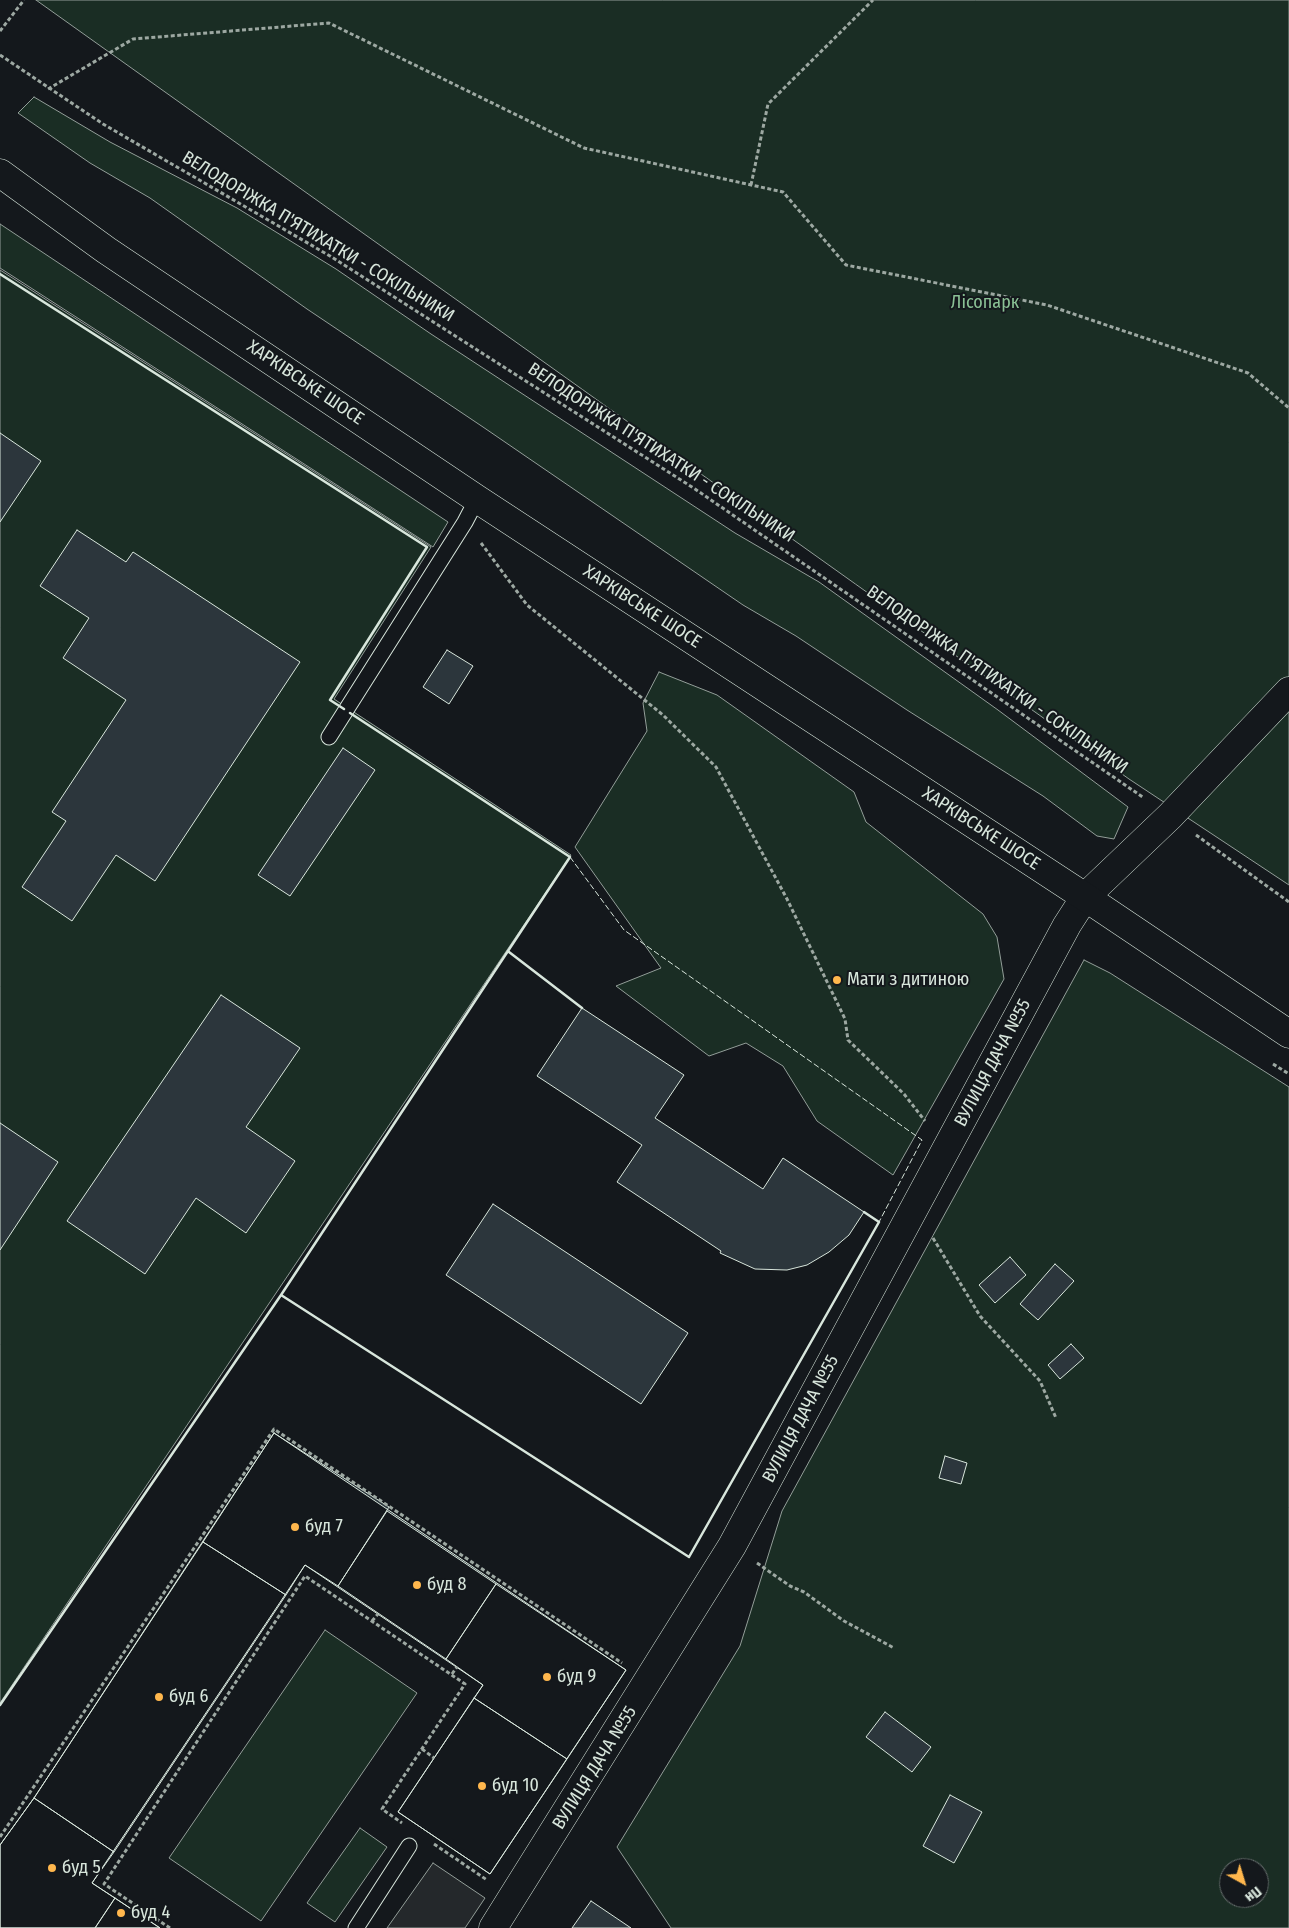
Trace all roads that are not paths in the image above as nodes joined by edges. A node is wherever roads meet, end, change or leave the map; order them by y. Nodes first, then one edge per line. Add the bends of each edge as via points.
1 (0, 173) edge
2 (471, 510) junction
3 (1289, 691) edge
4 (330, 737) dead end
5 (1085, 897) junction
6 (1289, 1034) edge
7 (409, 1846) dead end
8 (356, 1928) edge
9 (493, 1928) edge

1 - 2 main road, ХАРКІВСЬКЕ ШОСЕ
2 - 4 lane
2 - 5 main road, ХАРКІВСЬКЕ ШОСЕ
3 - 5 main road, ВУЛИЦЯ ДАЧА №55 via 1170,816
5 - 6 main road, ХАРКІВСЬКЕ ШОСЕ
5 - 9 main road, ВУЛИЦЯ ДАЧА №55 via 732,1546
7 - 8 lane

